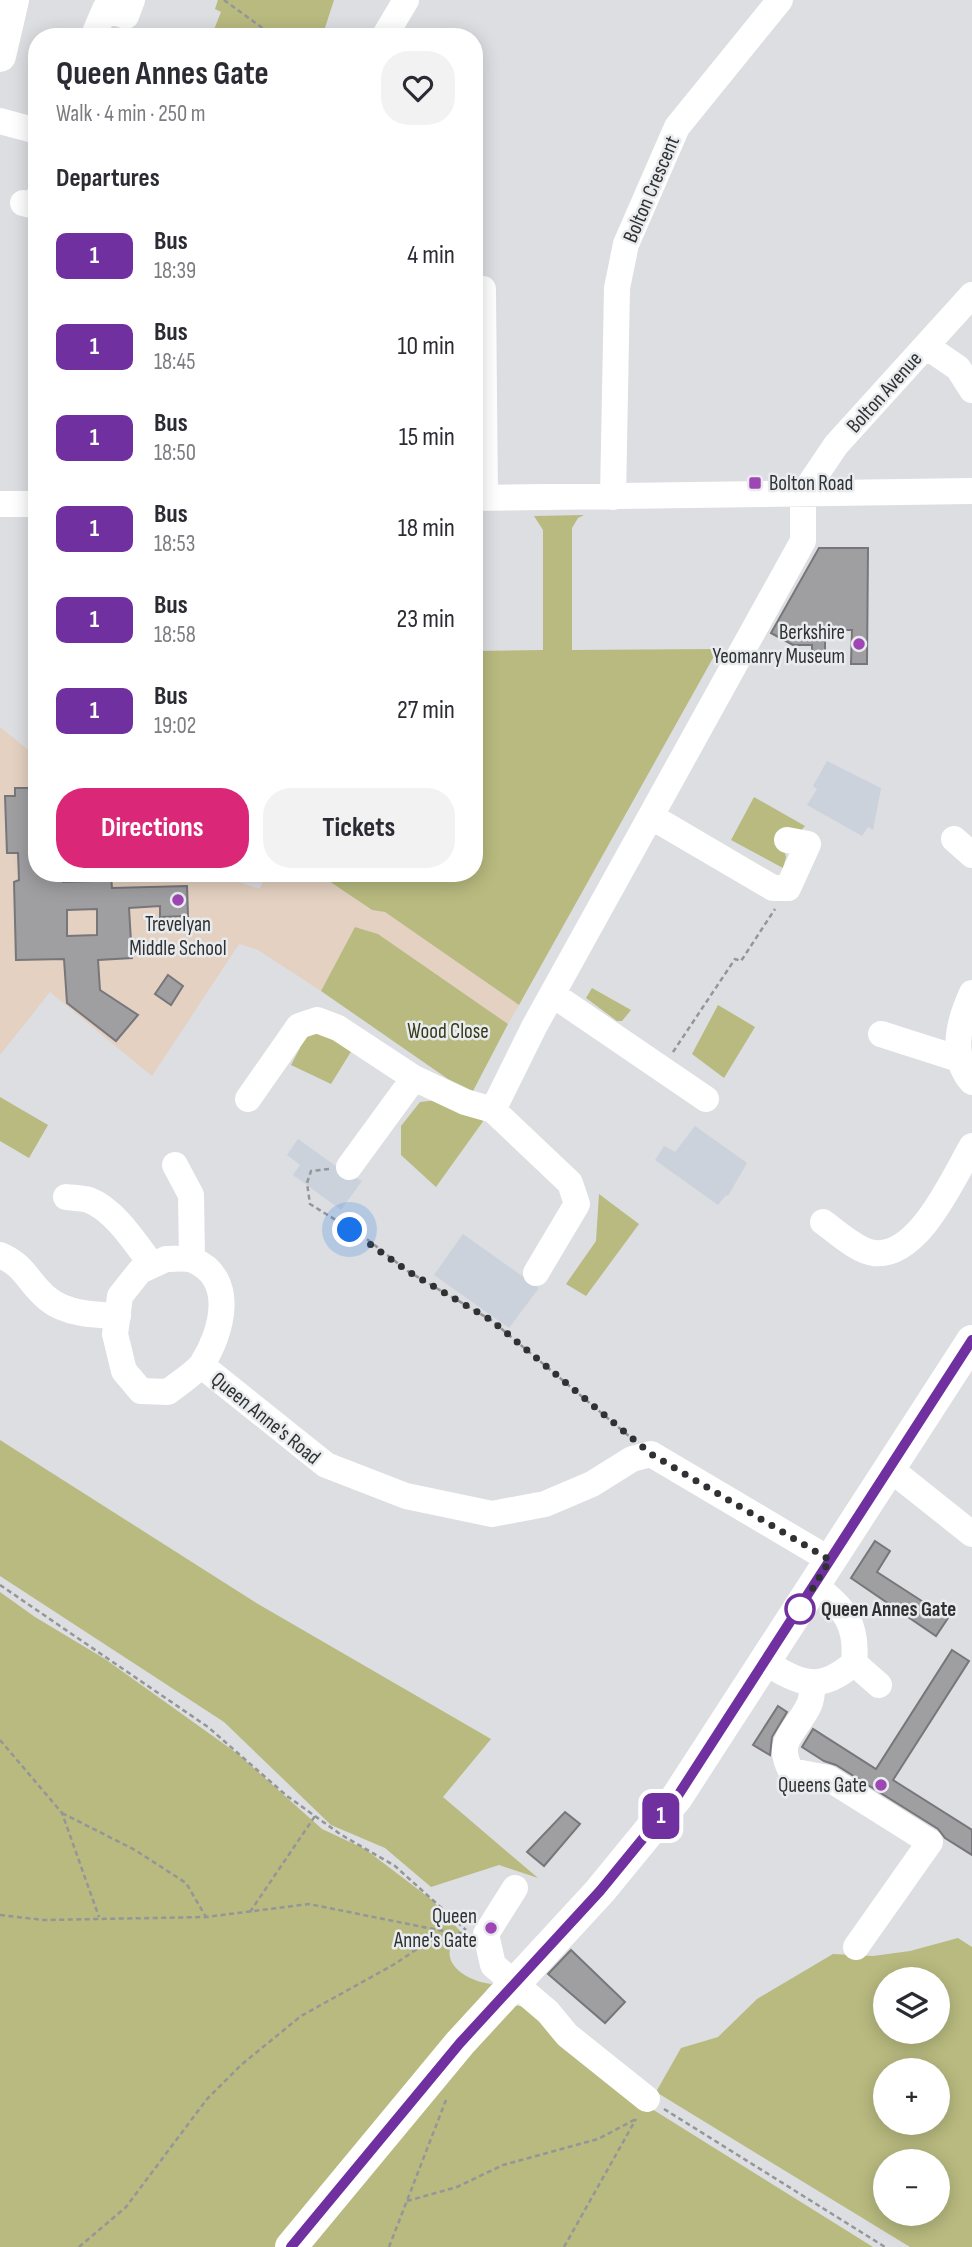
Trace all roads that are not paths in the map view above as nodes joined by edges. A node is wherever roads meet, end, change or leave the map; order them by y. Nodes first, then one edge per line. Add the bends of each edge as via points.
1 (13, 0) edge
2 (406, 0) edge
3 (780, 0) edge
4 (113, 3) edge
5 (98, 28) edge
6 (389, 28) edge
7 (0, 56) edge
8 (0, 121) edge
9 (28, 129) edge
10 (972, 295) edge
11 (926, 346) junction
12 (972, 390) edge
13 (972, 491) edge
14 (803, 494) junction
15 (613, 497) junction
16 (483, 498) edge
17 (0, 504) edge
18 (28, 504) edge
19 (652, 817) junction
20 (787, 840) dead end
21 (972, 993) edge
22 (552, 994) junction
23 (881, 1034) dead end
24 (959, 1059) junction
25 (414, 1078) junction
26 (972, 1082) edge
27 (248, 1099) dead end
28 (706, 1099) dead end
29 (493, 1110) junction
30 (972, 1146) edge
31 (175, 1165) dead end
32 (349, 1167) road end
33 (66, 1197) dead end
34 (823, 1222) dead end
35 (0, 1255) edge
36 (192, 1259) junction
37 (152, 1265) junction
38 (536, 1273) dead end
39 (118, 1316) junction
40 (972, 1341) edge
41 (201, 1365) junction
42 (889, 1468) junction
43 (972, 1534) edge
44 (822, 1573) junction
45 (765, 1662) junction
46 (854, 1663) junction
47 (813, 1683) junction
48 (879, 1685) dead end
49 (515, 1888) dead end
50 (856, 1947) dead end
51 (513, 1985) junction
52 (642, 2109) road end
53 (291, 2247) edge

1 - 7 main road
2 - 6 street
3 - 15 street, Bolton Crescent via 677,127 626,244 617,288
4 - 5 street
8 - 9 street
10 - 11 street, Bolton Avenue
11 - 12 street via 958,368
11 - 14 street, Bolton Avenue via 836,445
13 - 14 street
14 - 15 street
14 - 19 street via 803,541
15 - 16 street
17 - 18 street
19 - 20 street via 773,888 788,888 808,844
19 - 22 street
21 - 24 street via 963,1014
22 - 28 street
22 - 29 street
23 - 24 street
24 - 26 street
25 - 27 street via 338,1028 317,1020 299,1026
25 - 29 street
25 - 32 street
29 - 38 street via 570,1183 577,1204
30 - 34 street via 925,1227 900,1248 874,1253
31 - 36 street via 191,1195
33 - 37 street via 90,1200 132,1238
35 - 39 street via 24,1270 59,1306
36 - 37 street via 166,1259
36 - 41 street, Queen Anne's Road via 213,1274 223,1296 218,1331
37 - 39 street, Queen Anne's Road via 140,1271 120,1296
39 - 41 street, Queen Anne's Road via 115,1334 124,1371 141,1391 168,1392
40 - 42 main road
41 - 44 street, Queen Anne's Road via 326,1465 405,1496 492,1514 545,1504 592,1484 632,1459 651,1454
42 - 43 street
42 - 44 main road
44 - 45 main road
44 - 46 street via 857,1640
45 - 47 street
45 - 51 main road via 677,1797 600,1891
46 - 47 street via 840,1676
46 - 48 street
47 - 50 street via 810,1704 786,1741 783,1757 791,1771 828,1778 930,1842
49 - 51 street via 486,1934 493,1965
51 - 52 street via 548,2012
51 - 53 main road

